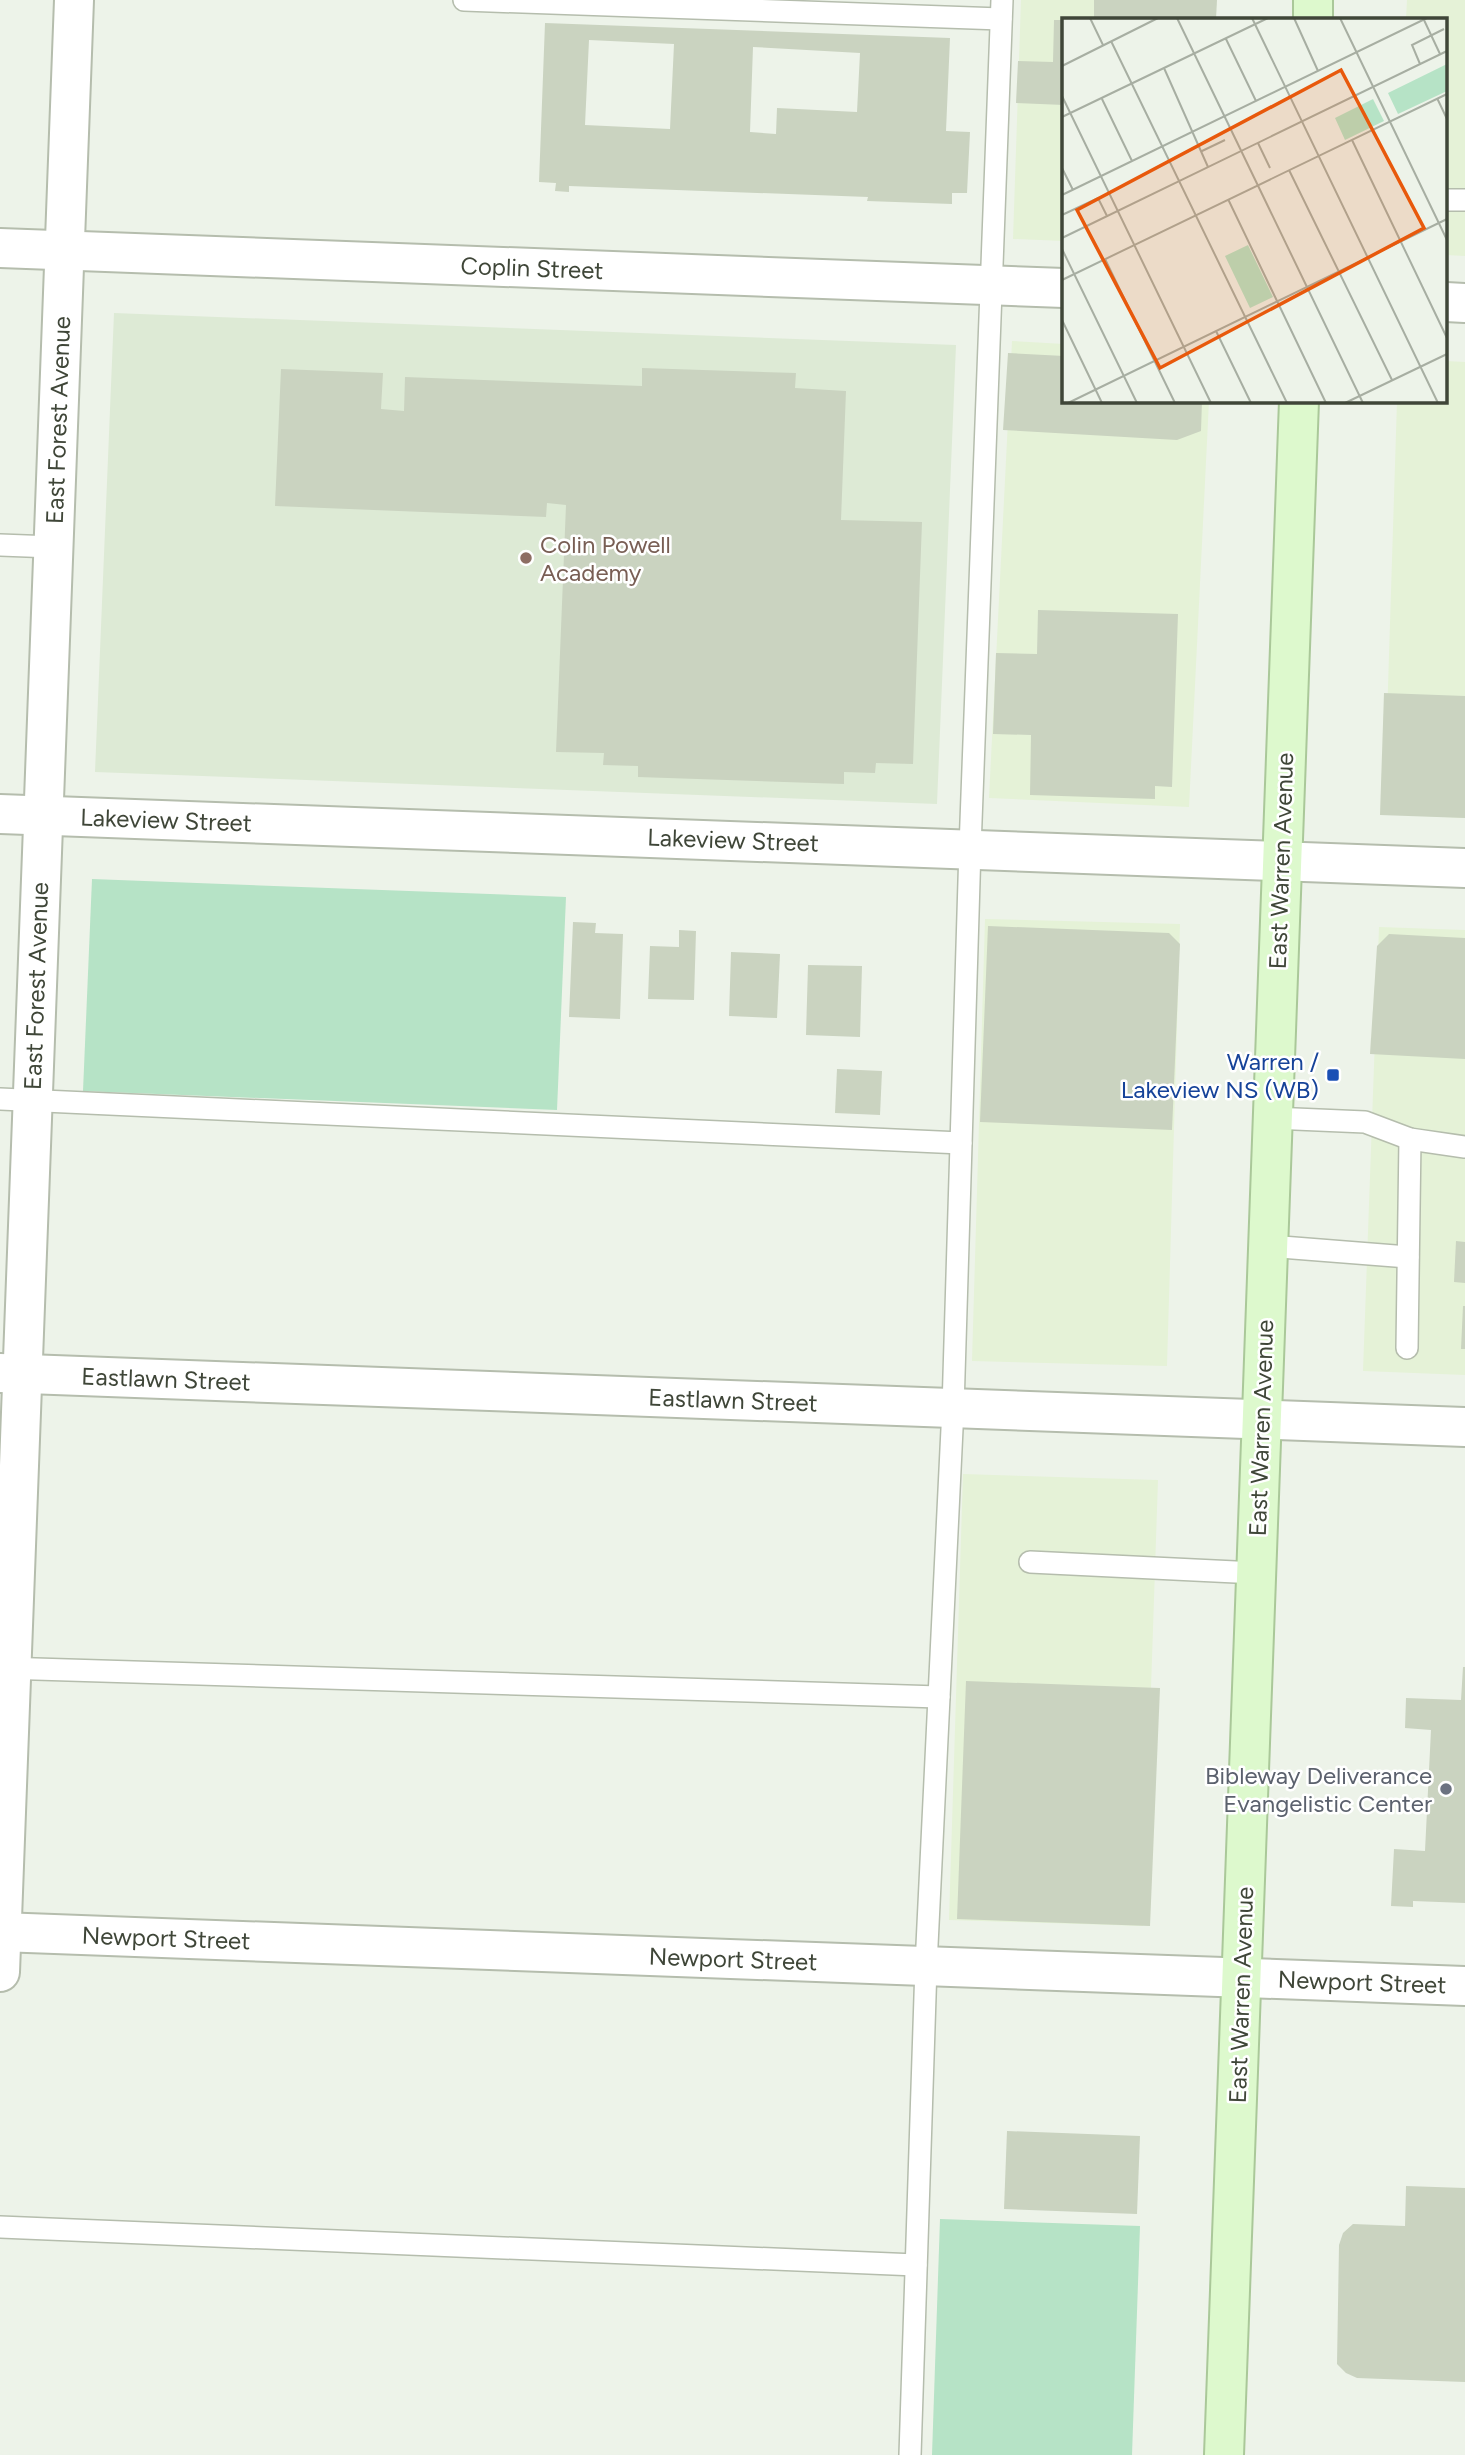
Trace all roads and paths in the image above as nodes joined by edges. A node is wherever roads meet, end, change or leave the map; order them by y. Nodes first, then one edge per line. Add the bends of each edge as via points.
1 (74, 0) edge
2 (464, 0) edge
3 (1313, 0) edge
4 (1001, 9) edge
5 (1313, 18) edge
6 (0, 248) edge
7 (64, 250) junction
8 (992, 285) junction
9 (1062, 288) edge
10 (1299, 402) edge
11 (0, 545) edge
12 (53, 547) junction
13 (0, 814) edge
14 (43, 816) junction
15 (970, 848) junction
16 (1281, 862) junction
17 (1465, 868) edge
18 (16, 1099) edge
19 (1272, 1118) junction
20 (1410, 1139) junction
21 (961, 1143) junction
22 (1465, 1146) edge
23 (1268, 1246) junction
24 (1408, 1257) junction
25 (1407, 1348) dead end
26 (11, 1373) edge
27 (953, 1408) junction
28 (1262, 1419) junction
29 (1465, 1427) edge
30 (1030, 1562) dead end
31 (1256, 1573) junction
32 (5, 1668) edge
33 (939, 1698) junction
34 (1, 1932) edge
35 (926, 1966) junction
36 (0, 1972) edge
37 (1242, 1977) junction
38 (1465, 1986) edge
39 (0, 2227) edge
40 (916, 2265) junction
41 (910, 2455) edge
42 (1224, 2455) edge

1 - 7 street, East Forest Avenue
2 - 4 lane
3 - 5 main road
4 - 8 lane
6 - 7 street, Coplin Street
7 - 8 street, Coplin Street
7 - 12 street, East Forest Avenue
8 - 9 street, Coplin Street
8 - 15 lane
10 - 16 main road, East Warren Avenue
11 - 12 lane
12 - 14 street, East Forest Avenue
13 - 14 street, Lakeview Street
14 - 15 street, Lakeview Street
14 - 18 street, East Forest Avenue
15 - 16 street, Lakeview Street
15 - 21 lane
16 - 17 street, Lakeview Street
16 - 19 main road, East Warren Avenue
18 - 21 lane
18 - 26 street, East Forest Avenue
19 - 20 lane via 1365,1122
19 - 23 main road, East Warren Avenue
20 - 22 lane
20 - 24 lane
21 - 27 lane
23 - 24 lane
23 - 28 main road, East Warren Avenue
24 - 25 lane
26 - 27 street, Eastlawn Street
26 - 32 street, East Forest Avenue
27 - 28 street, Eastlawn Street
27 - 33 lane
28 - 29 street, Eastlawn Street
28 - 31 main road, East Warren Avenue
30 - 31 lane
31 - 37 main road, East Warren Avenue
32 - 33 lane
32 - 34 street, East Forest Avenue
33 - 35 lane
34 - 35 street, Newport Street
34 - 36 street, East Forest Avenue
35 - 37 street, Newport Street
35 - 40 lane
37 - 38 street, Newport Street
37 - 42 main road, East Warren Avenue
39 - 40 lane
40 - 41 lane

